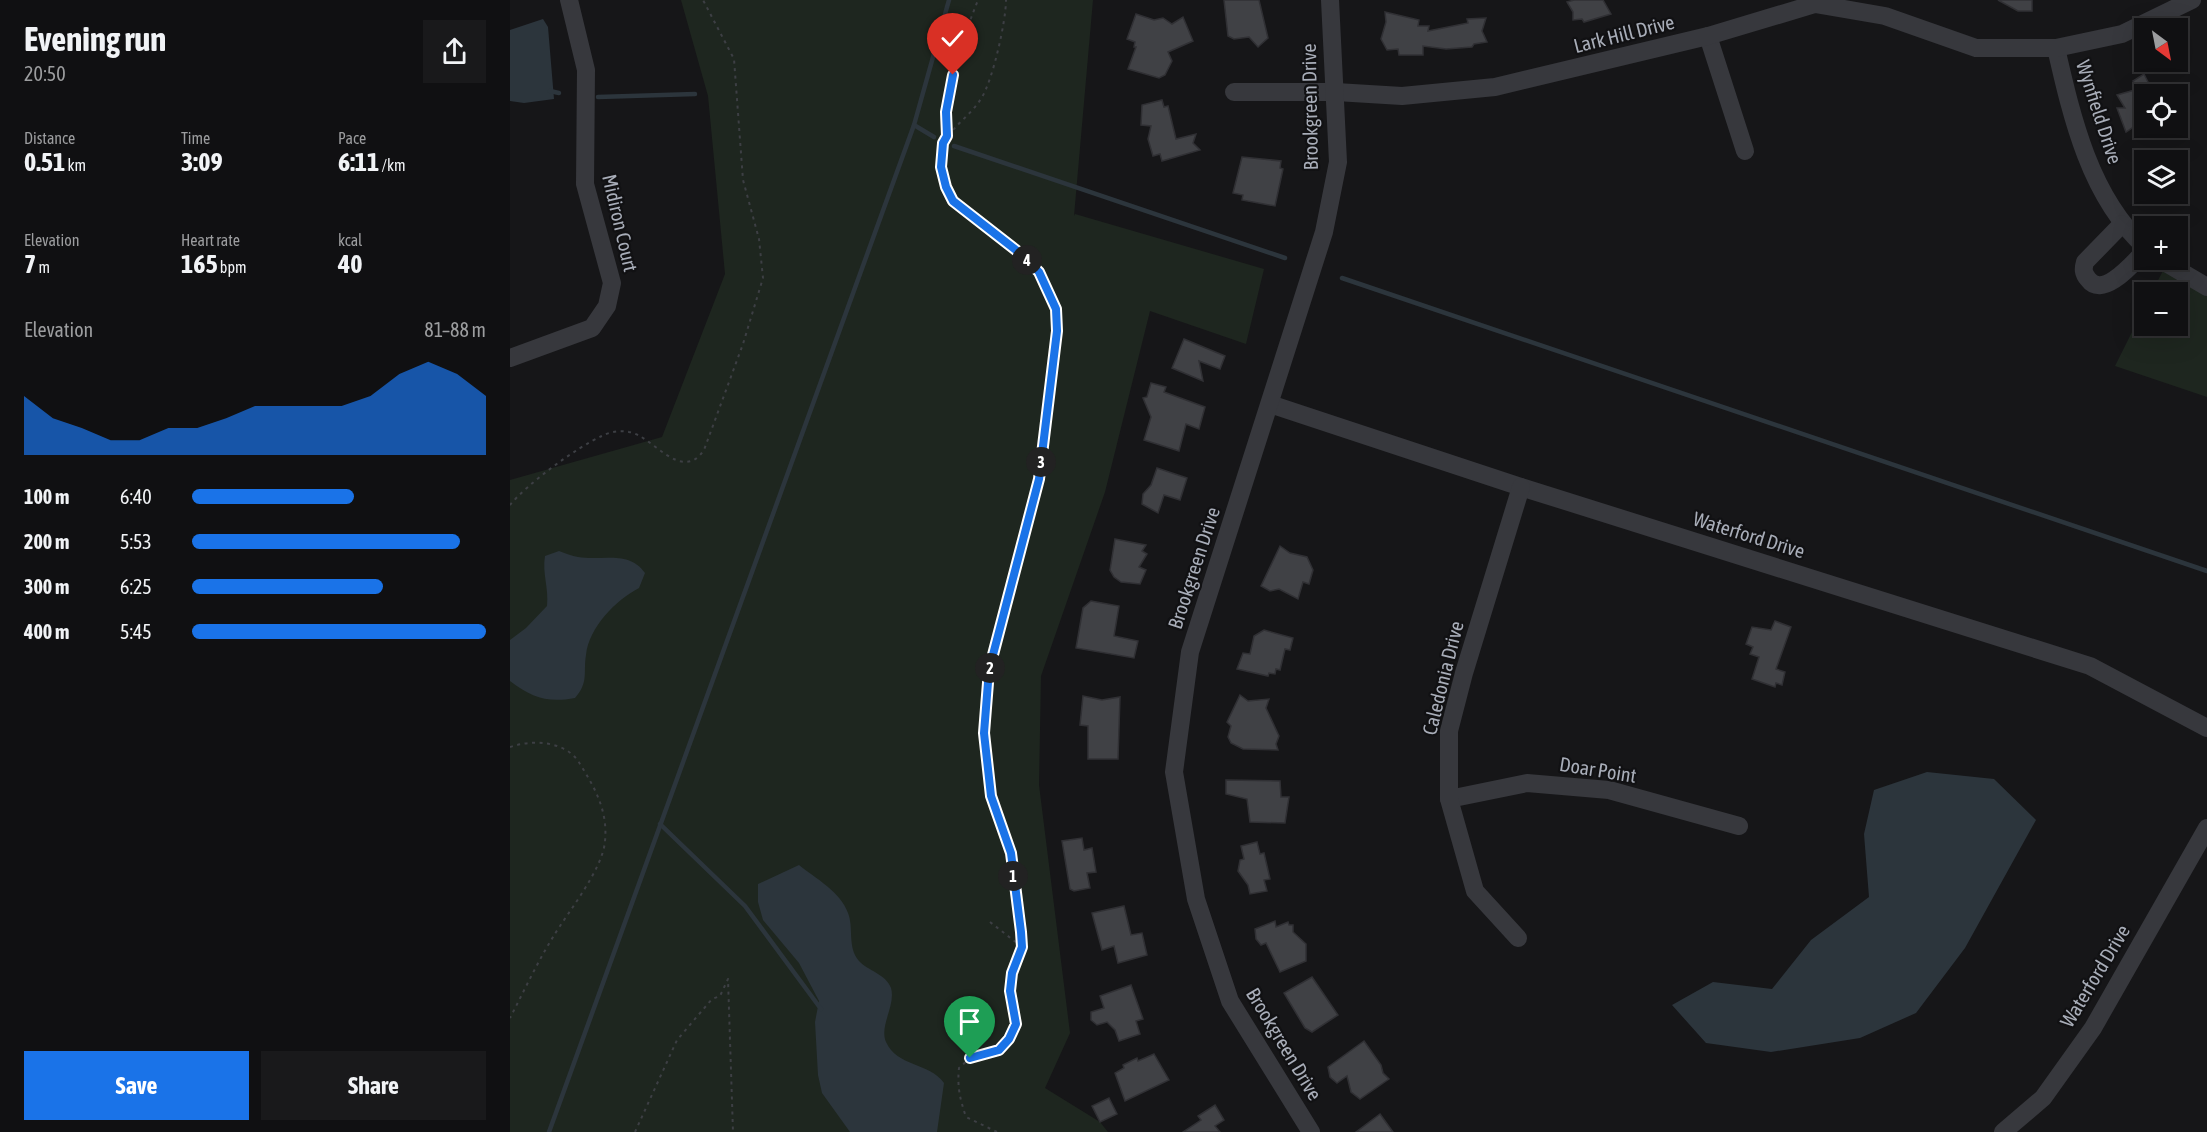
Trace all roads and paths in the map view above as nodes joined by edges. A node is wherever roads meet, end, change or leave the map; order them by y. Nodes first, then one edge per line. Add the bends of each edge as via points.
1 (569, 0) edge
2 (703, 0) edge
3 (978, 0) edge
4 (1006, 0) edge
5 (1330, 0) edge
6 (2192, 0) edge
7 (1707, 36) junction
8 (2056, 48) junction
9 (1234, 92) dead end
10 (1335, 92) junction
11 (947, 136) junction
12 (1745, 151) dead end
13 (2122, 224) junction
14 (2134, 237) edge
15 (2134, 260) edge
16 (2178, 270) edge
17 (2207, 287) edge
18 (510, 358) edge
19 (1270, 404) junction
20 (1521, 487) junction
21 (510, 505) edge
22 (2207, 728) edge
23 (510, 747) edge
24 (1449, 799) junction
25 (1738, 826) dead end
26 (2207, 828) edge
27 (990, 922) dead end
28 (1518, 938) dead end
29 (1022, 947) junction
30 (510, 1018) edge
31 (635, 1132) edge
32 (733, 1132) edge
33 (997, 1132) edge
34 (1311, 1132) edge
35 (2003, 1132) edge

1 - 18 street, Midiron Court via 586,70 585,184 612,283 607,306 592,328
2 - 21 path via 734,59 743,180 759,239 763,278 704,450 692,460 678,461 631,432 602,435 521,491
3 - 11 path via 953,75 946,112
4 - 11 path via 982,98
5 - 10 street, Brookgreen Drive
6 - 8 street, Lark Hill Drive via 2122,33
7 - 8 street, Lark Hill Drive via 1815,4 1885,16 1976,48
7 - 10 street, Lark Hill Drive via 1496,87 1402,96
7 - 12 street
8 - 13 street, Wynfield Drive via 2089,164
9 - 10 street, Lark Hill Drive
10 - 19 street, Brookgreen Drive via 1338,162 1324,232
11 - 29 path via 941,167 953,201 1039,272 1056,309 1057,331 1039,479 989,670 984,733 991,796 1011,853
13 - 14 street, Wynfield Drive
13 - 15 street via 2085,262 2086,278 2102,286 2110,284
16 - 17 street
19 - 20 street, Waterford Drive
19 - 34 street, Brookgreen Drive via 1190,652 1174,772 1196,900 1230,1001
20 - 22 street, Waterford Drive via 2090,666
20 - 24 street, Caledonia Drive via 1449,731
23 - 30 path via 534,742 550,744 577,759 603,804 605,842 592,874 551,939
24 - 25 street, Doar Point via 1527,783 1609,790
24 - 28 street, Caledonia Drive via 1475,891
26 - 35 street, Waterford Drive via 2093,1028 2043,1098
27 - 29 path
29 - 33 path via 1012,973 1010,991 1016,1024 1009,1039 999,1050 970,1058 959,1068 957,1092 966,1117
31 - 32 path via 677,1040 712,999 720,996 728,979

